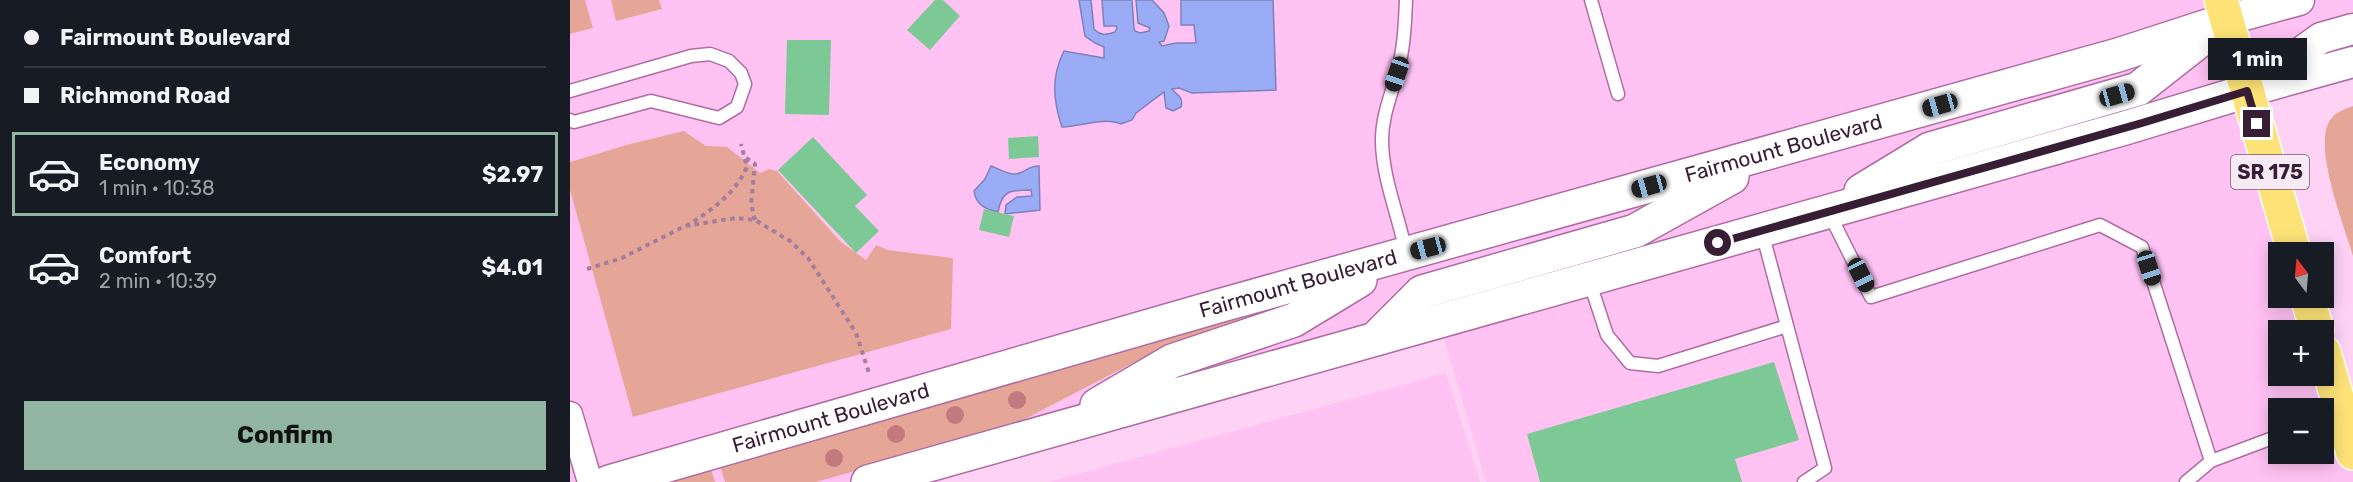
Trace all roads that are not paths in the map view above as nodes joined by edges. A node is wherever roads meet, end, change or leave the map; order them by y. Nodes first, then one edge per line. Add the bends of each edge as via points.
1 (1406, 0) edge
2 (1591, 0) edge
3 (2299, 0) edge
4 (2223, 10) edge
5 (2353, 29) edge
6 (2353, 62) edge
7 (570, 91) edge
8 (2247, 91) junction
9 (1618, 94) dead end
10 (570, 120) edge
11 (1781, 149) junction
12 (1829, 212) junction
13 (1761, 230) junction
14 (2291, 242) edge
15 (1406, 254) junction
16 (1589, 278) junction
17 (1787, 326) junction
18 (1375, 339) junction
19 (2331, 386) edge
20 (570, 414) edge
21 (1061, 427) junction
22 (2268, 440) edge
23 (2353, 453) edge
24 (2211, 461) junction
25 (590, 482) edge
26 (609, 482) edge
27 (868, 482) edge
28 (1804, 482) edge
29 (2186, 482) edge

1 - 15 lane via 1405,38 1385,109 1382,141
2 - 9 lane
3 - 4 street, Fairmount Boulevard
4 - 8 main road, SR 175
4 - 11 main road, Fairmount Boulevard via 2118,55
4 - 12 main road via 2138,89 1930,148
5 - 8 street via 2321,38
6 - 8 street
7 - 10 lane via 710,54 729,61 745,84 737,107 718,118 651,101
8 - 12 main road
8 - 14 main road, SR 175
11 - 15 main road, Fairmount Boulevard
11 - 18 main road via 1635,231 1422,292
12 - 13 main road
12 - 24 lane via 1871,297 2100,225 2142,247
13 - 16 main road
13 - 17 lane
15 - 21 main road via 1294,320 1172,361
15 - 26 main road, Fairmount Boulevard
16 - 17 lane via 1607,335 1630,363 1658,366
16 - 18 main road
17 - 28 lane via 1825,468
18 - 21 main road
19 - 23 main road via 2338,420
20 - 25 street
21 - 27 main road via 936,468
22 - 24 lane
24 - 29 lane

